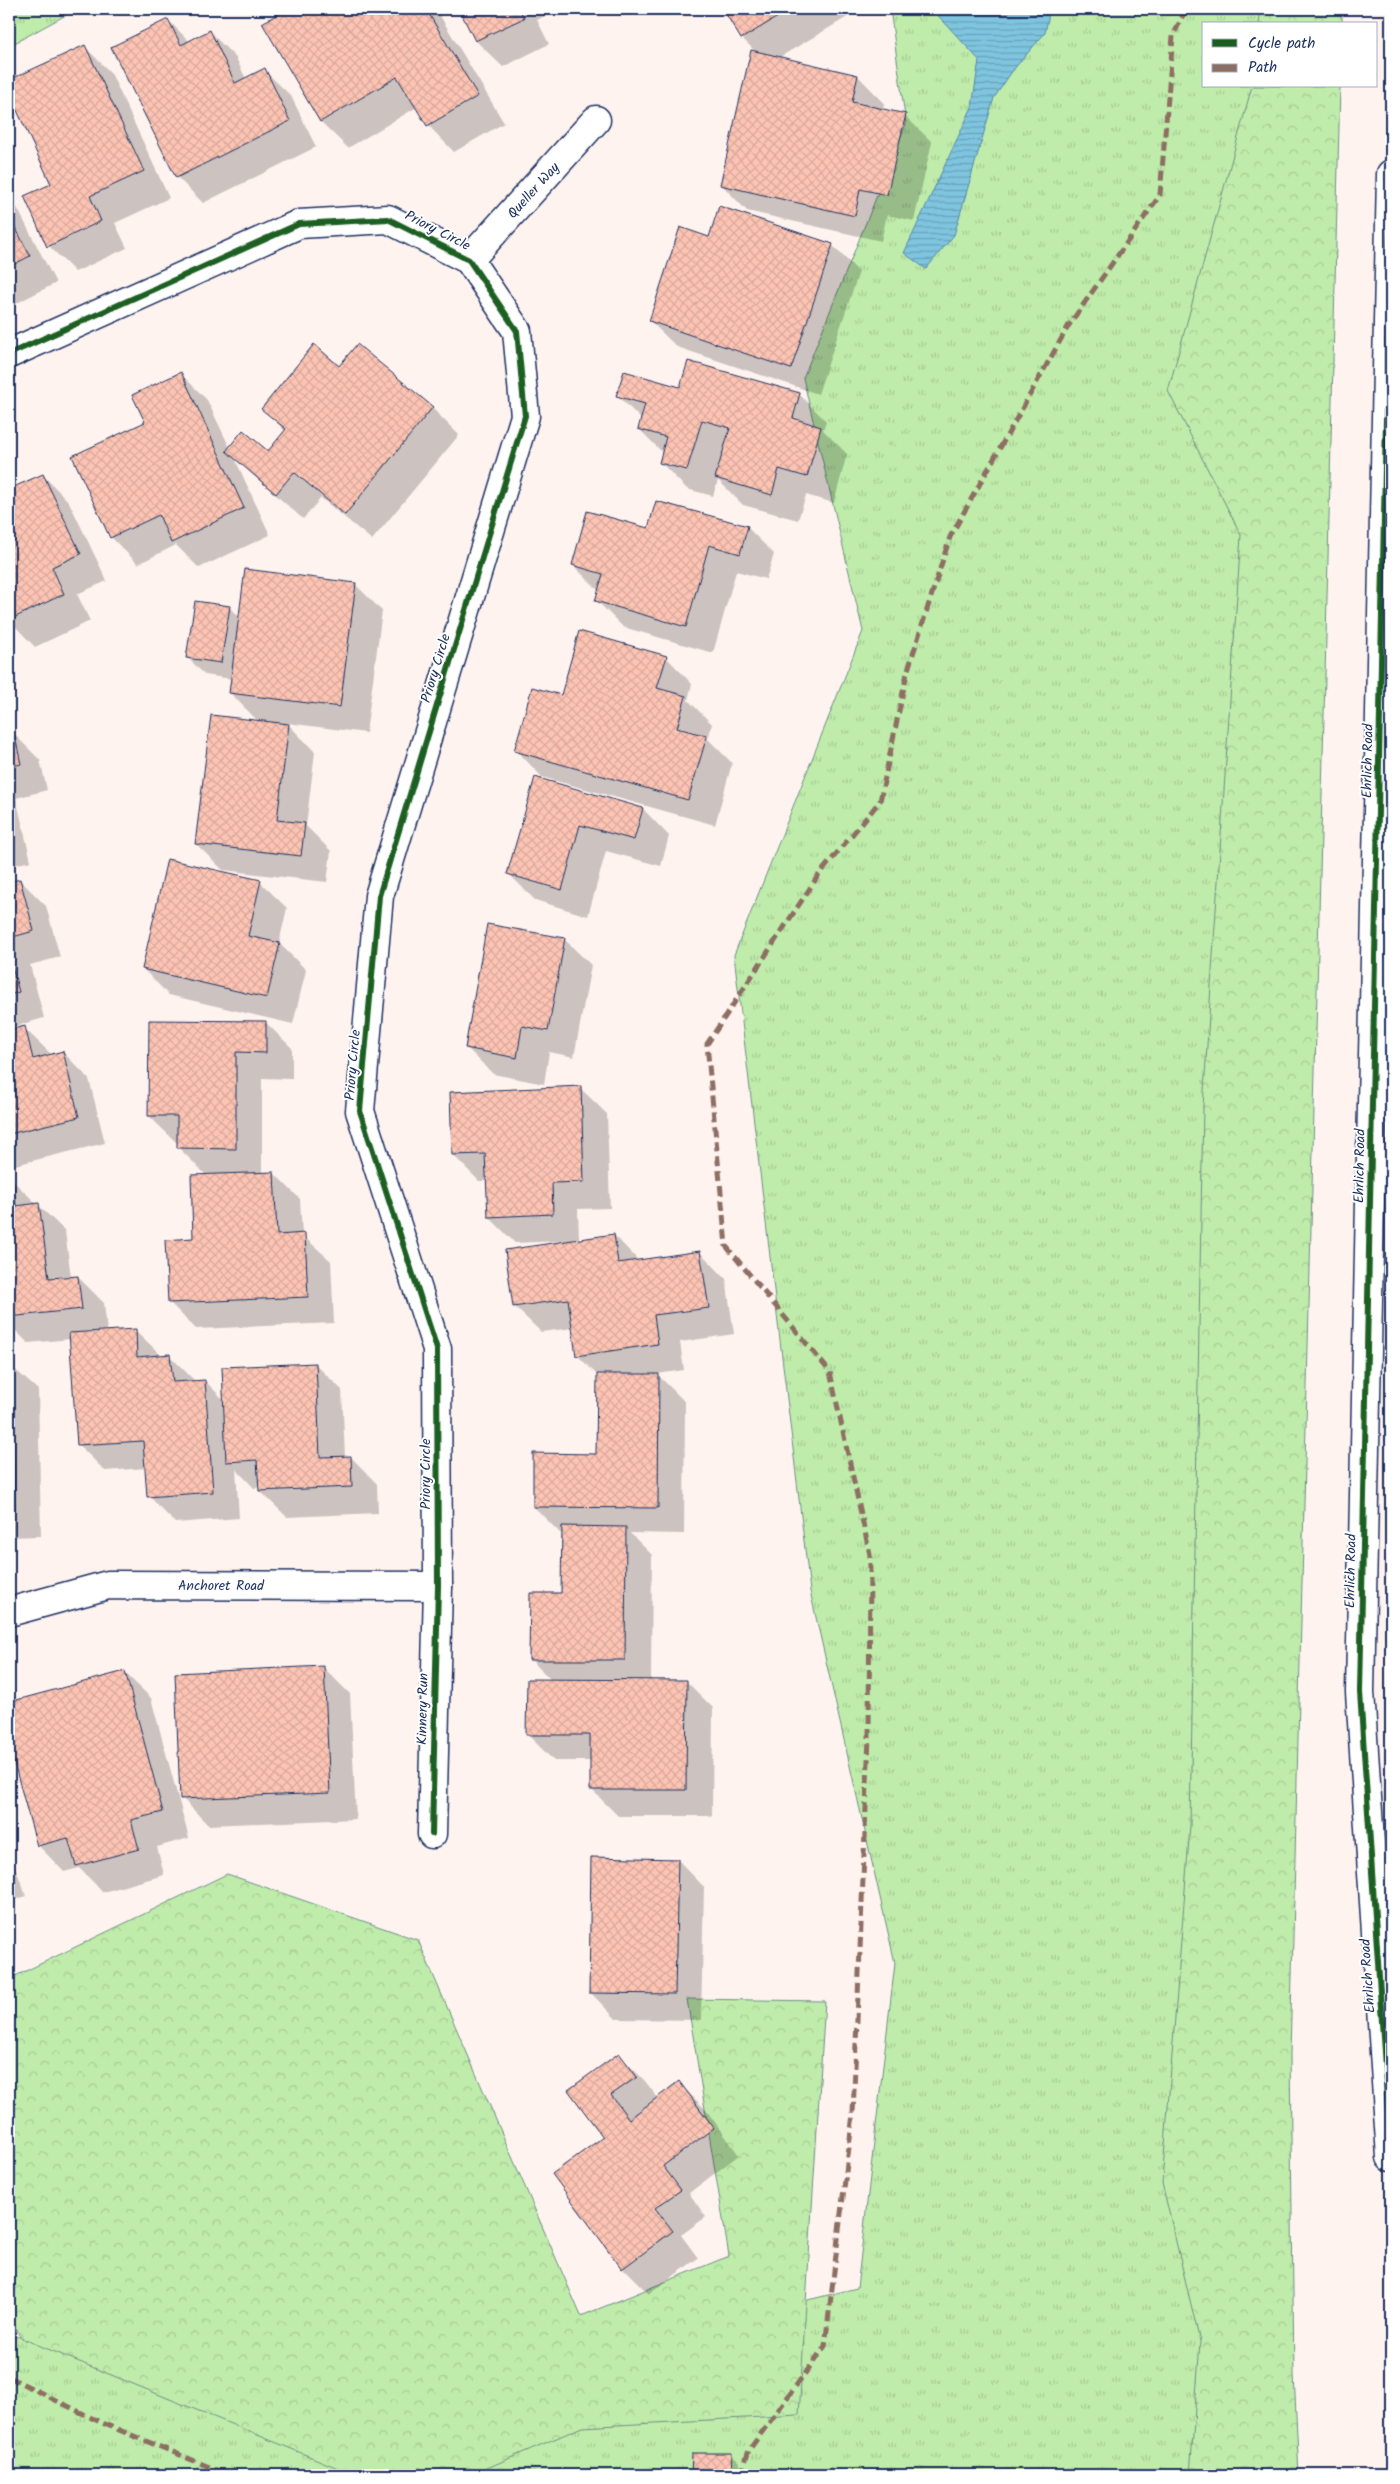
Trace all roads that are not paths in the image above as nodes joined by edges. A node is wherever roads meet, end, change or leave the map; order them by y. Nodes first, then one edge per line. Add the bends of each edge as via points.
1 (596, 120) dead end
2 (1391, 174) edge
3 (469, 260) junction
4 (9, 354) edge
5 (1385, 829) edge
6 (438, 1586) junction
7 (9, 1612) edge
8 (432, 1834) dead end
9 (1391, 2157) edge

1 - 3 street, Queller Way
2 - 5 street, Ehrlich Road
3 - 4 street, Priory Circle via 388,219 299,224
3 - 6 street, Priory Circle via 517,331 525,416 379,896 360,1111 436,1349
5 - 9 street, Ehrlich Road via 1360,1692
6 - 7 street, Anchoret Road via 108,1585
6 - 8 street, Kinnery Run

